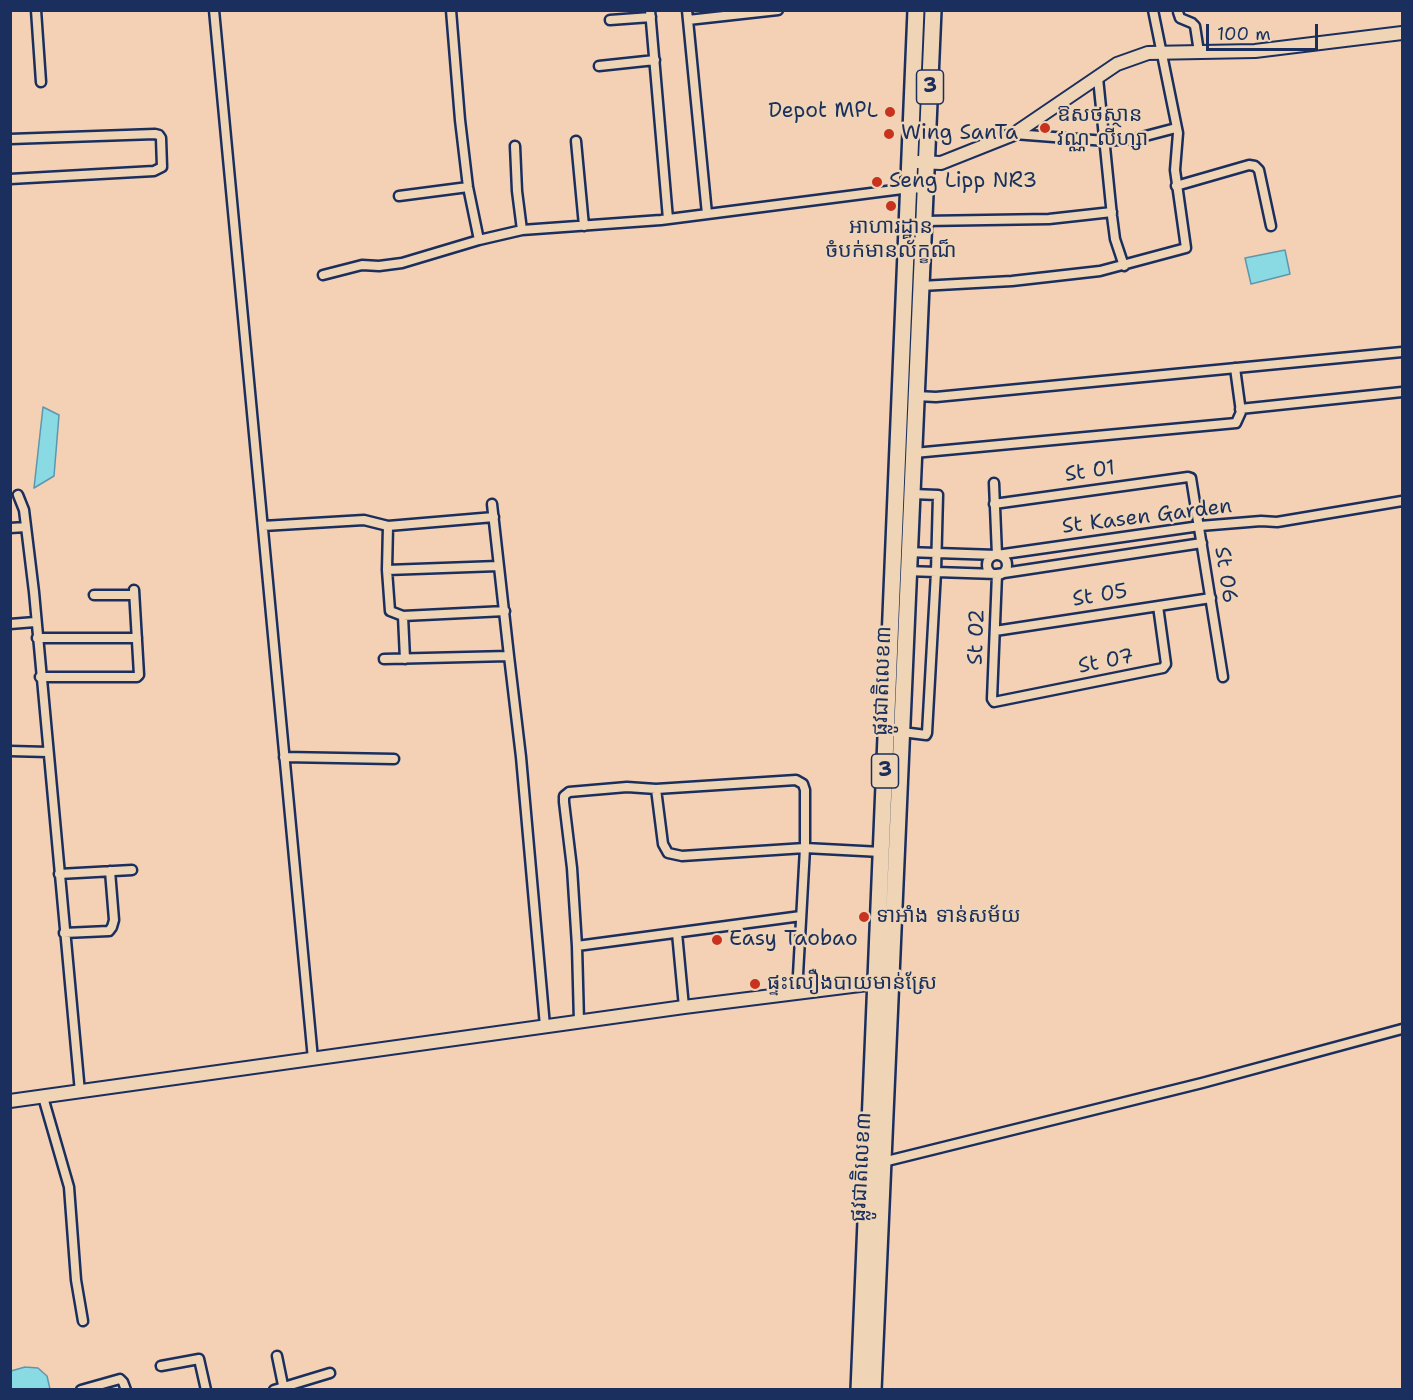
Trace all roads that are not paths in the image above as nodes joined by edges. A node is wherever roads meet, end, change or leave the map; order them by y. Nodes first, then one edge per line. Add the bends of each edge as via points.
1 (36, 10) edge
2 (214, 10) edge
3 (451, 10) edge
4 (778, 10) edge
5 (916, 10) edge
6 (933, 10) edge
7 (1153, 10) edge
8 (1178, 12) edge
9 (651, 14) edge
10 (688, 15) edge
11 (610, 20) dead end
12 (1402, 33) edge
13 (1199, 52) junction
14 (1161, 53) junction
15 (655, 60) junction
16 (599, 66) dead end
17 (1098, 78) junction
18 (41, 82) dead end
19 (1176, 128) junction
20 (1014, 134) junction
21 (10, 139) edge
22 (576, 141) dead end
23 (1106, 141) junction
24 (514, 146) dead end
25 (918, 162) junction
26 (10, 179) edge
27 (1176, 186) junction
28 (468, 187) junction
29 (917, 188) junction
30 (399, 196) dead end
31 (1112, 212) junction
32 (707, 214) junction
33 (668, 219) junction
34 (924, 221) junction
35 (584, 226) junction
36 (1271, 226) dead end
37 (522, 230) junction
38 (479, 240) junction
39 (1124, 266) junction
40 (323, 275) dead end
41 (921, 286) junction
42 (1402, 352) edge
43 (1235, 368) junction
44 (1402, 392) edge
45 (916, 396) junction
46 (1240, 409) junction
47 (914, 453) junction
48 (1191, 478) joint
49 (994, 483) dead end
50 (912, 494) junction
51 (18, 495) dead end
52 (1402, 501) edge
53 (492, 504) dead end
54 (994, 504) junction
55 (494, 517) junction
56 (263, 526) junction
57 (388, 526) junction
58 (1200, 526) junction
59 (26, 527) junction
60 (10, 528) edge
61 (1202, 543) junction
62 (902, 552) junction
63 (936, 553) junction
64 (997, 555) junction
65 (498, 566) junction
66 (387, 570) junction
67 (901, 571) junction
68 (936, 572) junction
69 (997, 574) junction
70 (94, 595) dead end
71 (1210, 598) junction
72 (1158, 606) junction
73 (506, 611) junction
74 (403, 616) junction
75 (35, 622) junction
76 (10, 624) edge
77 (995, 631) junction
78 (37, 638) junction
79 (137, 638) junction
80 (509, 656) junction
81 (384, 659) dead end
82 (405, 659) junction
83 (40, 677) junction
84 (1223, 677) dead end
85 (993, 701) joint
86 (902, 732) junction
87 (10, 751) edge
88 (48, 752) junction
89 (284, 757) junction
90 (394, 759) dead end
91 (656, 789) junction
92 (805, 848) junction
93 (881, 852) junction
94 (132, 870) dead end
95 (110, 872) junction
96 (59, 874) junction
97 (801, 916) junction
98 (64, 933) junction
99 (677, 933) junction
100 (578, 946) junction
101 (883, 982) junction
102 (797, 993) junction
103 (684, 1006) junction
104 (579, 1022) junction
105 (545, 1026) junction
106 (1402, 1029) edge
107 (313, 1059) junction
108 (80, 1092) junction
109 (43, 1097) junction
110 (10, 1101) edge
111 (883, 1162) junction
112 (82, 1321) dead end
113 (277, 1356) dead end
114 (161, 1366) dead end
115 (330, 1373) dead end
116 (81, 1389) edge
117 (126, 1389) edge
118 (206, 1389) edge
119 (281, 1389) edge
120 (858, 1389) edge
121 (873, 1389) edge

1 - 18 street
2 - 56 street
3 - 28 street
4 - 10 street
5 - 25 highway, ផ្លូវជាតិលេខ៣ / 3
6 - 25 highway, ផ្លូវជាតិលេខ៣ / 3
7 - 14 street
8 - 13 street via 1180,18 1195,26
9 - 11 street
9 - 15 street
10 - 32 street
12 - 13 street via 1255,51
13 - 14 street
14 - 17 street via 1148,53 1117,64
14 - 19 street
15 - 16 street
15 - 33 street
17 - 20 street
17 - 23 street
19 - 23 street via 1134,139
19 - 27 street
20 - 23 street
20 - 25 street via 941,163
21 - 26 street via 155,134 161,138 162,167 154,171
22 - 35 street
23 - 31 street
24 - 37 street
25 - 29 highway, ផ្លូវជាតិលេខ៣ / 3
27 - 36 street via 1255,166
27 - 39 street via 1186,248
28 - 30 street
28 - 38 street
29 - 32 street
29 - 34 highway, ផ្លូវជាតិលេខ៣ / 3
29 - 62 highway, ផ្លូវជាតិលេខ៣ / 3
31 - 34 street via 1049,219
31 - 39 street
32 - 33 street
33 - 35 street
34 - 41 highway, ផ្លូវជាតិលេខ៣ / 3
35 - 37 street
37 - 38 street
38 - 40 street via 402,263 362,265
39 - 41 street via 1012,281
41 - 45 highway, ផ្លូវជាតិលេខ៣ / 3
42 - 43 street
43 - 45 street
43 - 46 street
44 - 46 street
45 - 47 highway, ផ្លូវជាតិលេខ៣ / 3
46 - 47 street via 1239,420 1227,426
47 - 50 highway, ផ្លូវជាតិលេខ៣ / 3
48 - 54 street, St 01
48 - 58 street, St 06
49 - 54 street
50 - 62 highway, ផ្លូវជាតិលេខ៣ / 3
50 - 63 street via 938,495
51 - 59 street
52 - 58 street, St Kasen Garden via 1277,522
53 - 55 street
54 - 64 street
55 - 57 street
55 - 65 street
56 - 57 street via 364,520
56 - 89 street
57 - 66 street
58 - 61 street, St 06
58 - 64 street, St Kasen Garden
59 - 60 street
59 - 75 street
61 - 69 street, St Kasen Garden
61 - 71 street, St 06
62 - 63 street, St Kasen Garden
62 - 67 highway, ផ្លូវជាតិលេខ៣ / 3
63 - 64 street, St Kasen Garden
63 - 68 street
64 - 69 street via 1003,557 1006,566
64 - 69 street via 988,559 987,565 989,571
65 - 66 street
65 - 73 street
66 - 74 street via 390,611
67 - 68 street, St Kasen Garden
67 - 86 highway, ផ្លូវជាតិលេខ៣ / 3
67 - 93 highway, ផ្លូវជាតិលេខ៣ / 3
68 - 69 street, St Kasen Garden
68 - 86 street via 927,733
69 - 77 street, St 02
70 - 79 street via 134,593
71 - 72 street, St 05
71 - 84 street, St 06
72 - 77 street, St 05
72 - 85 street, St 07 via 1166,664 1163,668
73 - 74 street
73 - 80 street
74 - 82 street
75 - 76 street
75 - 78 street
77 - 85 street, St 02
78 - 79 street
78 - 83 street
79 - 83 street via 137,677
80 - 82 street
80 - 105 street
81 - 82 street
83 - 88 street
86 - 101 highway, ផ្លូវជាតិលេខ៣ / 3
87 - 88 street
88 - 96 street
89 - 90 street
89 - 107 street
91 - 92 street via 663,844 668,853 682,856
91 - 92 street via 796,780 805,790
91 - 100 street via 627,787 569,792 564,796
92 - 93 street
92 - 97 street
93 - 101 highway, ផ្លូវជាតិលេខ៣ / 3
94 - 95 street
95 - 96 street
95 - 98 street via 114,920 109,931
96 - 98 street
97 - 99 street
97 - 102 street
98 - 108 street
99 - 100 street
99 - 103 street
100 - 104 street
101 - 102 street
101 - 111 highway, ផ្លូវជាតិលេខ៣ / 3
101 - 120 highway, ផ្លូវជាតិលេខ៣ / 3
102 - 103 street
103 - 104 street
104 - 105 street
105 - 107 street
106 - 111 street
107 - 108 street
108 - 109 street
109 - 110 street
109 - 112 street via 69,1187
111 - 121 highway, ផ្លូវជាតិលេខ៣ / 3
113 - 119 street
114 - 118 street via 199,1359
115 - 119 street
116 - 117 street via 120,1379

